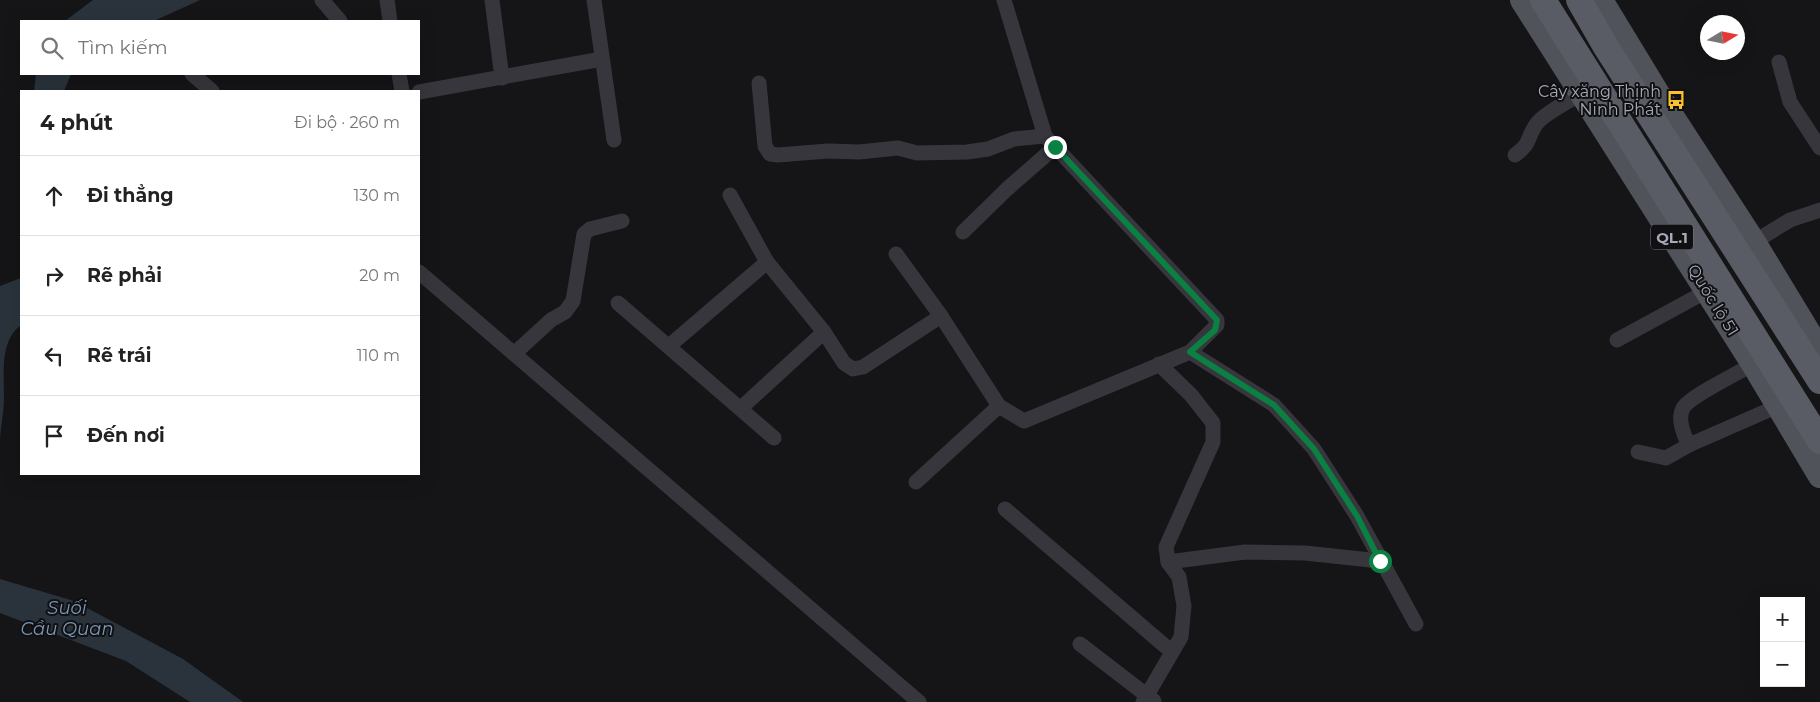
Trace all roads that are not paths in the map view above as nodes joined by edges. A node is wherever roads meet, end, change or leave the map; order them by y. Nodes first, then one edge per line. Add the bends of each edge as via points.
1 (322, 0) edge
2 (387, 0) edge
3 (492, 0) edge
4 (594, 0) edge
5 (1004, 0) edge
6 (1522, 0) edge
7 (1543, 0) edge
8 (1579, 0) edge
9 (1601, 0) edge
10 (339, 20) edge
11 (390, 20) edge
12 (602, 59) junction
13 (1779, 62) dead end
14 (193, 75) edge
15 (399, 75) edge
16 (502, 78) junction
17 (759, 83) dead end
18 (211, 90) edge
19 (402, 90) edge
20 (420, 92) edge
21 (1580, 94) junction
22 (614, 140) dead end
23 (1050, 141) junction
24 (1820, 148) edge
25 (1515, 155) dead end
26 (730, 195) dead end
27 (1820, 210) edge
28 (622, 221) dead end
29 (963, 232) dead end
30 (1742, 241) junction
31 (896, 254) dead end
32 (766, 262) junction
33 (420, 273) edge
34 (1714, 286) junction
35 (618, 302) dead end
36 (941, 316) junction
37 (824, 332) junction
38 (1617, 340) dead end
39 (669, 346) junction
40 (1820, 351) edge
41 (1190, 352) junction
42 (515, 353) junction
43 (1159, 364) junction
44 (1753, 364) junction
45 (1820, 381) edge
46 (999, 406) junction
47 (1778, 406) junction
48 (741, 408) junction
49 (774, 438) dead end
50 (1820, 441) edge
51 (1689, 446) junction
52 (1638, 452) dead end
53 (1820, 476) edge
54 (916, 482) dead end
55 (1005, 509) dead end
56 (1380, 561) junction
57 (1168, 562) junction
58 (1416, 624) dead end
59 (1080, 644) dead end
60 (1172, 652) junction
61 (1148, 700) edge
62 (919, 702) edge

1 - 10 street
2 - 11 street
3 - 16 street
4 - 12 street
5 - 23 street
6 - 21 main road, Quốc lộ 51 / QL.1
7 - 34 highway, Quốc lộ 51 / QL.1
8 - 30 highway, QL.1 via 1606,47
9 - 30 main road, QL.1
12 - 16 street
12 - 22 street
13 - 24 street via 1790,102
14 - 18 street
15 - 19 street
16 - 20 street
17 - 23 street via 765,146 770,154 898,148 917,153 968,152 988,149 1014,139
21 - 25 street via 1540,120 1526,146
21 - 34 main road, Quốc lộ 51 / QL.1
23 - 29 street
23 - 41 street via 1217,320 1215,330
26 - 32 street
27 - 30 street
28 - 42 street via 590,229 584,234 573,301 565,312 551,320
30 - 40 main road, QL.1
30 - 45 highway, QL.1
31 - 36 street
32 - 37 street
32 - 39 street
33 - 42 street
34 - 38 street
34 - 44 main road, Quốc lộ 51 / QL.1
34 - 50 highway, Quốc lộ 51 / QL.1
35 - 39 street
36 - 37 street via 863,367 853,369 844,363
36 - 46 street
37 - 48 street
39 - 48 street
41 - 43 street
41 - 56 street via 1274,405 1314,449 1357,516
42 - 62 street
43 - 46 street via 1024,420
43 - 57 street via 1191,395 1213,423 1213,442 1166,547
44 - 47 main road, Quốc lộ 51 / QL.1
44 - 51 street via 1684,407 1681,416 1683,432
46 - 54 street
47 - 51 street
47 - 53 main road, Quốc lộ 51 / QL.1
48 - 49 street
51 - 52 street via 1666,458
55 - 60 street
56 - 57 street via 1305,553 1245,552
56 - 58 street
57 - 60 street via 1178,577 1184,606 1181,637
59 - 61 street
60 - 61 street

